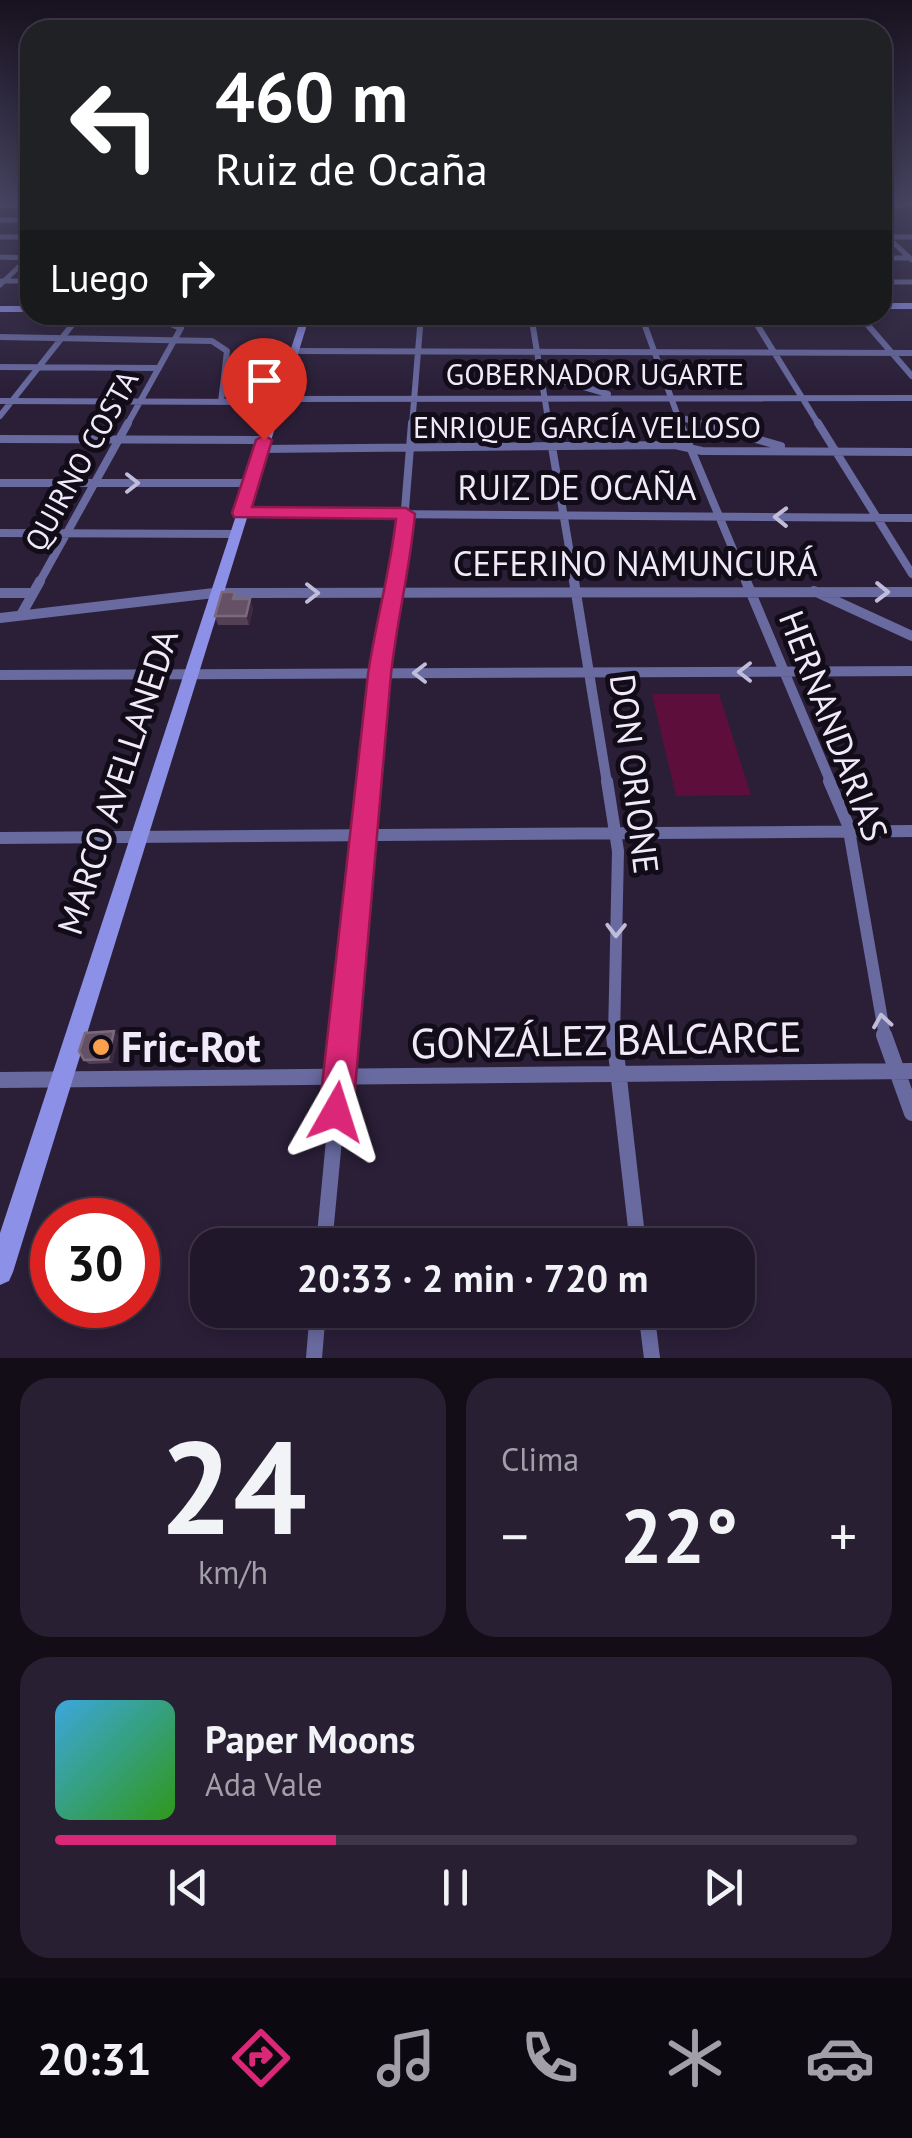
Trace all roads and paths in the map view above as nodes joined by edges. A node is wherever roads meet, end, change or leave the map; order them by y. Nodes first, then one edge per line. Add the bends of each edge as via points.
1 (72, 325) edge
2 (174, 325) edge
3 (303, 325) edge
4 (420, 325) edge
5 (533, 325) edge
6 (645, 325) edge
7 (757, 325) edge
8 (868, 325) edge
9 (0, 337) edge
10 (62, 337) junction
11 (176, 338) junction
12 (294, 352) junction
13 (419, 352) junction
14 (538, 352) junction
15 (656, 352) junction
16 (775, 353) junction
17 (892, 353) junction
18 (912, 353) edge
19 (0, 368) edge
20 (38, 368) junction
21 (160, 368) junction
22 (542, 376) junction
23 (912, 376) edge
24 (416, 396) junction
25 (544, 397) junction
26 (613, 397) junction
27 (672, 398) junction
28 (802, 398) junction
29 (912, 398) edge
30 (278, 400) junction
31 (0, 401) edge
32 (11, 401) junction
33 (141, 401) junction
34 (221, 402) junction
35 (0, 416) edge
36 (682, 418) junction
37 (0, 440) edge
38 (118, 440) junction
39 (262, 445) junction
40 (552, 446) junction
41 (690, 448) junction
42 (410, 450) junction
43 (795, 451) junction
44 (835, 452) junction
45 (912, 452) edge
46 (250, 483) junction
47 (0, 484) edge
48 (94, 484) junction
49 (241, 513) junction
50 (406, 514) junction
51 (564, 515) junction
52 (720, 516) junction
53 (912, 518) edge
54 (878, 519) junction
55 (0, 534) edge
56 (66, 534) junction
57 (234, 534) junction
58 (912, 574) edge
59 (750, 591) junction
60 (814, 591) junction
61 (395, 592) junction
62 (576, 592) junction
63 (912, 592) edge
64 (0, 593) edge
65 (33, 593) junction
66 (214, 593) junction
67 (21, 615) junction
68 (0, 618) edge
69 (912, 636) edge
70 (912, 670) edge
71 (786, 672) junction
72 (589, 673) junction
73 (188, 674) junction
74 (379, 674) junction
75 (0, 675) edge
76 (850, 831) junction
77 (912, 831) edge
78 (615, 836) junction
79 (137, 837) junction
80 (364, 837) junction
81 (0, 838) edge
82 (904, 1071) edge
83 (616, 1076) junction
84 (339, 1078) junction
85 (0, 1080) edge
86 (60, 1080) junction
87 (912, 1113) edge
88 (326, 1228) edge
89 (636, 1228) edge
90 (0, 1272) edge
91 (316, 1328) edge
92 (648, 1328) edge
93 (314, 1358) edge
94 (652, 1358) edge

1 - 10 street
2 - 11 street, QUIRNO COSTA via 182,328
3 - 12 street, MARCO AVELLANEDA
4 - 13 street
5 - 14 street, DON ORIONE
6 - 15 street, HERNANDARIAS
7 - 16 street
8 - 17 street
9 - 10 street
10 - 11 street
10 - 20 street
11 - 21 street, QUIRNO COSTA
11 - 34 street via 227,348
12 - 13 street
12 - 30 street, MARCO AVELLANEDA
13 - 14 street
13 - 24 street
14 - 15 street
14 - 22 street, DON ORIONE
15 - 16 street
15 - 27 street, HERNANDARIAS
16 - 17 street
16 - 28 street
17 - 18 street
17 - 23 street
19 - 20 street
20 - 21 street
20 - 32 street
21 - 33 street, QUIRNO COSTA
22 - 25 street, DON ORIONE
22 - 26 street
24 - 25 street, GOBERNADOR UGARTE
24 - 30 street, GOBERNADOR UGARTE
24 - 42 street
25 - 26 street, GOBERNADOR UGARTE
25 - 40 street, DON ORIONE
26 - 27 street, GOBERNADOR UGARTE
27 - 28 street, GOBERNADOR UGARTE
27 - 36 street, HERNANDARIAS
28 - 29 street, GOBERNADOR UGARTE
28 - 44 street
30 - 34 street, GOBERNADOR UGARTE
30 - 39 street, MARCO AVELLANEDA
31 - 32 street, GOBERNADOR UGARTE
32 - 33 street, GOBERNADOR UGARTE
32 - 35 street
33 - 34 street, GOBERNADOR UGARTE
33 - 38 street, QUIRNO COSTA
36 - 41 street, HERNANDARIAS
36 - 43 street
37 - 38 street, ENRIQUE GARCÍA VELLOSO
38 - 39 street, ENRIQUE GARCÍA VELLOSO
38 - 48 street, QUIRNO COSTA
39 - 42 street, ENRIQUE GARCÍA VELLOSO
39 - 46 street, MARCO AVELLANEDA
40 - 41 street, ENRIQUE GARCÍA VELLOSO
40 - 42 street, ENRIQUE GARCÍA VELLOSO
40 - 51 street, DON ORIONE
41 - 43 street, ENRIQUE GARCÍA VELLOSO
41 - 52 street, HERNANDARIAS
42 - 50 street
43 - 44 street, ENRIQUE GARCÍA VELLOSO
44 - 45 street, ENRIQUE GARCÍA VELLOSO
44 - 54 street
48 -> 46 street
46 - 49 street, MARCO AVELLANEDA
47 - 48 street
48 - 56 street, QUIRNO COSTA
49 - 50 street, RUIZ DE OCAÑA
49 - 57 street, MARCO AVELLANEDA
50 - 51 street, RUIZ DE OCAÑA
50 - 61 street
51 - 52 street, RUIZ DE OCAÑA
51 - 62 street, DON ORIONE
54 -> 52 street, RUIZ DE OCAÑA
52 - 59 street, HERNANDARIAS
53 - 54 street, RUIZ DE OCAÑA
54 - 58 street
55 - 56 street
56 - 57 street
56 - 65 street, QUIRNO COSTA
57 - 66 street, MARCO AVELLANEDA
59 - 60 street, CEFERINO NAMUNCURÁ
59 - 62 street, CEFERINO NAMUNCURÁ
59 - 71 street, HERNANDARIAS
60 -> 63 street, CEFERINO NAMUNCURÁ
60 - 69 street
61 - 62 street, CEFERINO NAMUNCURÁ
66 -> 61 street, CEFERINO NAMUNCURÁ
61 - 74 street
62 - 72 street, DON ORIONE
64 - 65 street
65 - 67 street, QUIRNO COSTA
66 - 67 street, CEFERINO NAMUNCURÁ
66 - 73 street, MARCO AVELLANEDA
67 - 68 street, CEFERINO NAMUNCURÁ
70 - 71 street
71 -> 72 street
71 - 76 street, HERNANDARIAS
72 -> 74 street
72 - 78 street, DON ORIONE
73 - 74 street
73 - 75 street
73 - 79 street, MARCO AVELLANEDA
74 - 80 street
76 - 77 street
76 - 78 street
82 -> 76 street, HERNANDARIAS via 885,1040
78 - 80 street
78 -> 83 street, DON ORIONE
79 - 80 street
79 - 81 street
79 - 86 street, MARCO AVELLANEDA
80 - 84 street
82 - 83 street, GONZÁLEZ BALCARCE
82 - 87 street, HERNANDARIAS
83 - 84 street, GONZÁLEZ BALCARCE
83 - 89 street, DON ORIONE
84 - 86 street, GONZÁLEZ BALCARCE
84 - 88 street
85 - 86 street, GONZÁLEZ BALCARCE
86 - 90 street, MARCO AVELLANEDA
91 - 93 street
92 - 94 street

